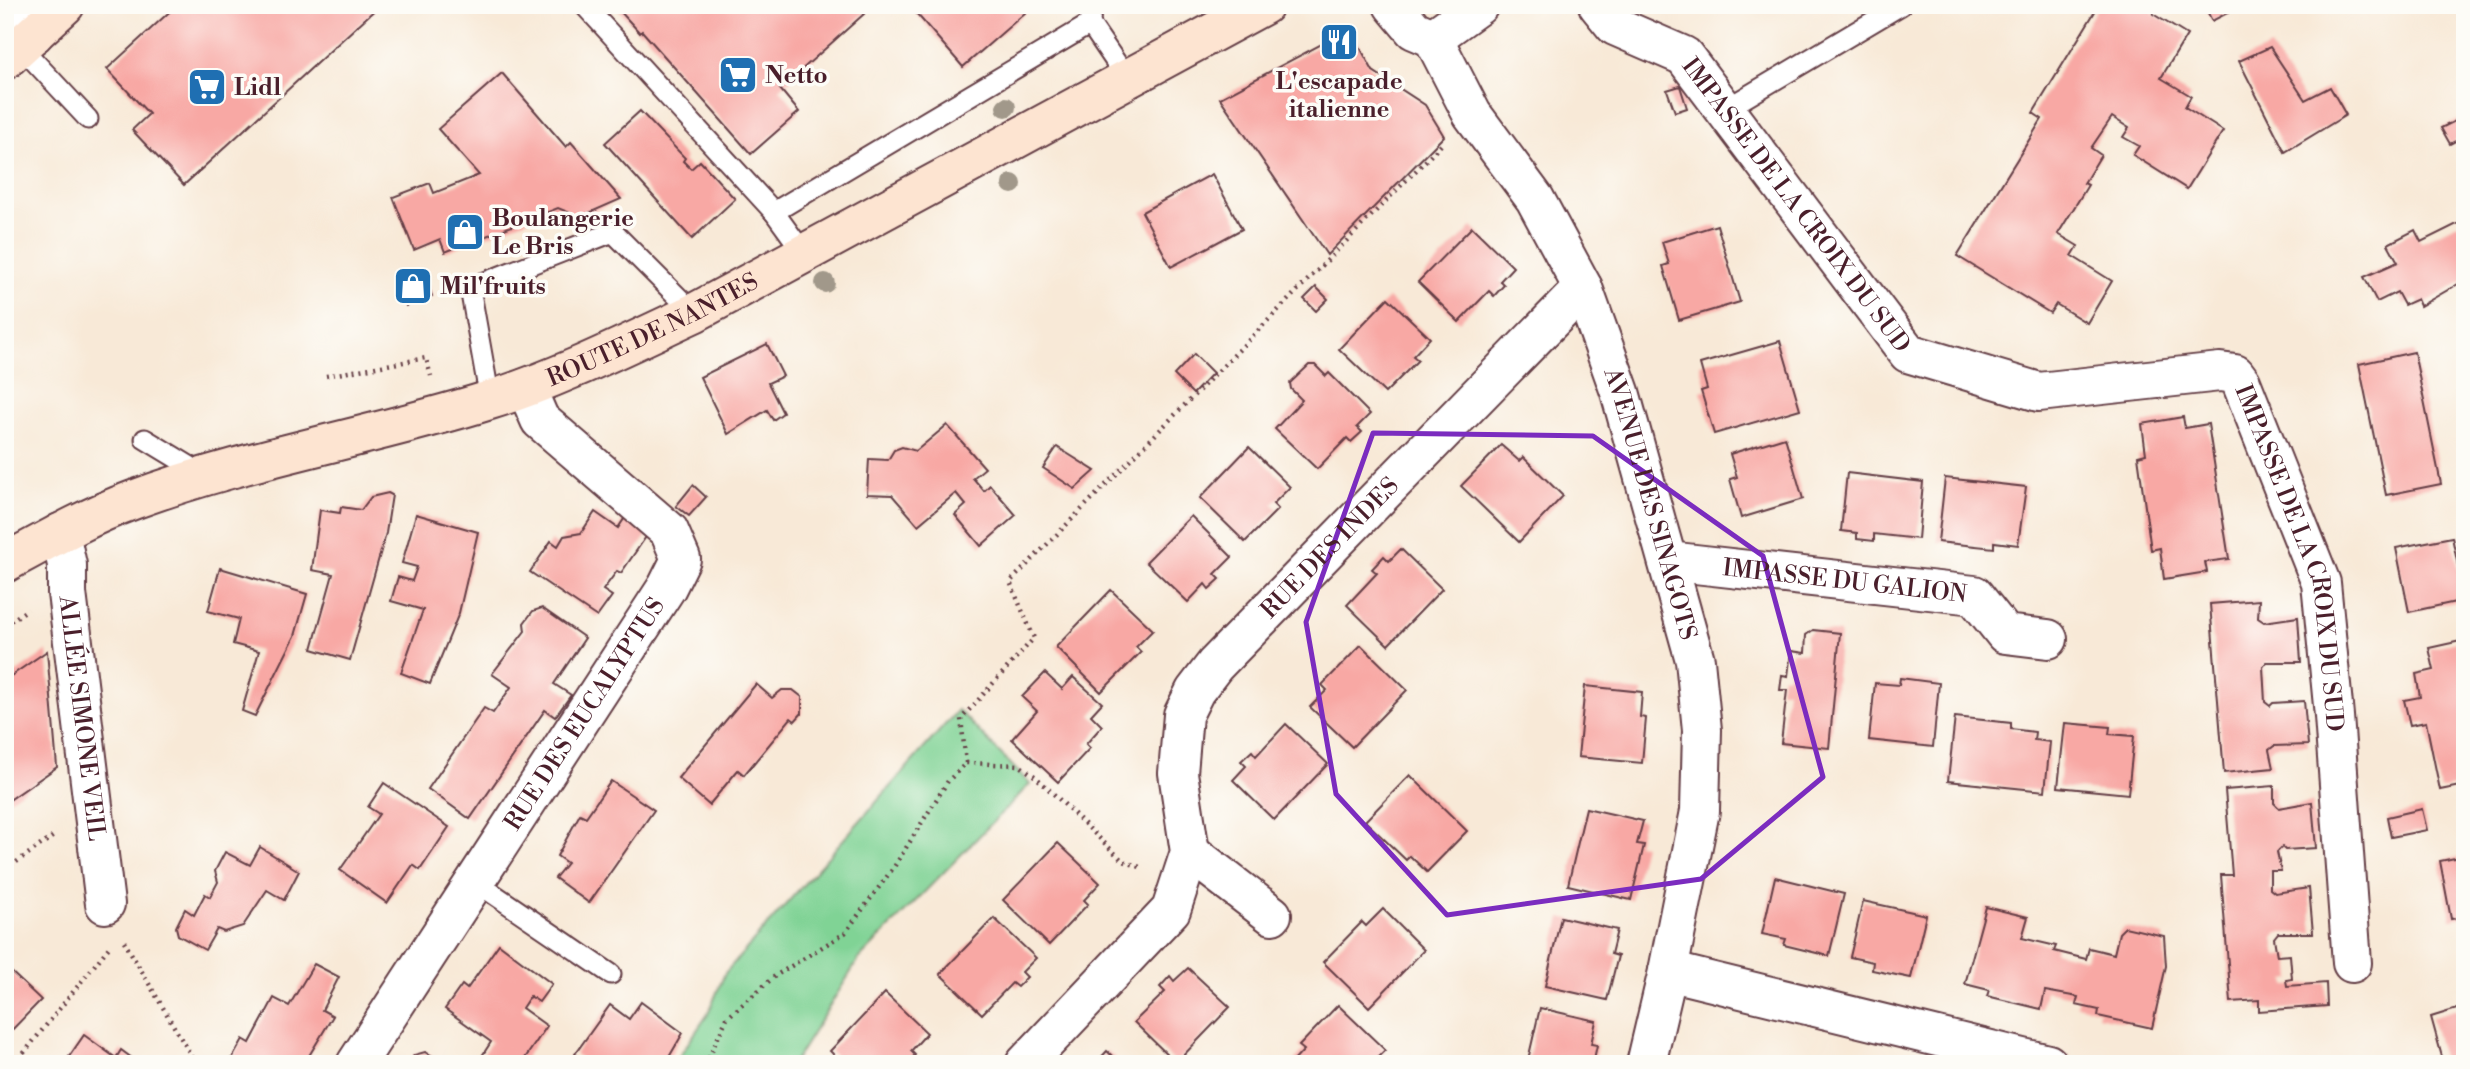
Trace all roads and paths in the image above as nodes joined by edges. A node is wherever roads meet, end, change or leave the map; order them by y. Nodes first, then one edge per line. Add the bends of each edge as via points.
1 (65, 5) edge
2 (584, 5) edge
3 (1264, 5) edge
4 (1393, 5) edge
5 (1479, 5) edge
6 (1598, 5) edge
7 (1901, 5) edge
8 (1090, 15) edge
9 (21, 36) edge
10 (1433, 38) junction
11 (1128, 80) junction
12 (1726, 109) junction
13 (1472, 114) junction
14 (88, 119) dead end
15 (774, 212) junction
16 (803, 253) junction
17 (1583, 288) junction
18 (694, 313) junction
19 (326, 376) dead end
20 (526, 388) junction
21 (490, 400) junction
22 (441, 414) junction
23 (145, 439) dead end
24 (206, 477) junction
25 (60, 533) junction
26 (1668, 561) junction
27 (5, 563) edge
28 (2048, 639) dead end
29 (966, 763) junction
30 (93, 809) junction
31 (1185, 867) junction
32 (5, 870) edge
33 (473, 880) junction
34 (1272, 915) dead end
35 (112, 919) joint
36 (111, 945) dead end
37 (2352, 963) dead end
38 (1668, 971) junction
39 (611, 974) dead end
40 (15, 1064) edge
41 (196, 1064) edge
42 (356, 1064) edge
43 (706, 1064) edge
44 (1025, 1064) edge
45 (1646, 1064) edge
46 (2048, 1064) edge

1 - 9 main road
2 - 15 lane
3 - 11 main road, ROUTE DE NANTES
4 - 10 street, AVENUE DES SINAGOTS via 1414,30
5 - 10 street
6 - 12 street, IMPASSE DE LA CROIX DU SUD via 1615,26 1684,56
7 - 12 lane
8 - 11 lane
8 - 15 lane
9 - 14 lane
10 - 13 street, AVENUE DES SINAGOTS
11 - 16 main road, ROUTE DE NANTES
12 - 37 street, IMPASSE DE LA CROIX DU SUD via 1908,353 2039,392 2220,372 2235,374 2241,382 2321,583
13 - 17 street, AVENUE DES SINAGOTS via 1535,199
13 - 29 path via 1010,582 1034,638 961,719
15 - 16 lane
16 - 18 main road, ROUTE DE NANTES
17 - 26 street, AVENUE DES SINAGOTS via 1620,392
17 - 31 street, RUE DES INDES via 1215,665 1195,691 1183,715 1178,773
18 - 20 main road, ROUTE DE NANTES
18 - 21 lane via 613,232 470,288
19 - 22 path via 426,358
20 - 21 main road, ROUTE DE NANTES
20 - 33 street, RUE DES EUCALYPTUS via 540,420 669,531 681,558 667,587
21 - 22 main road, ROUTE DE NANTES
22 - 24 main road, ROUTE DE NANTES
23 - 24 lane
24 - 25 main road, ROUTE DE NANTES via 132,500
25 - 27 main road, ROUTE DE NANTES
25 - 30 street, ALLÉE SIMONE VEIL
26 - 28 street, IMPASSE DU GALION via 1974,595 2005,634
26 - 38 street, AVENUE DES SINAGOTS via 1695,660 1702,730 1700,811
29 - 31 path via 1019,765 1123,861
29 - 43 path via 948,781 894,867 845,933 775,976 727,1018
30 - 32 path
30 - 35 street, ALLÉE SIMONE VEIL
31 - 34 street
31 - 44 street, RUE DES INDES via 1171,910
33 - 39 lane
33 - 42 street, RUE DES EUCALYPTUS
35 - 41 path
36 - 40 path
38 - 45 street, AVENUE DES SINAGOTS
38 - 46 street

